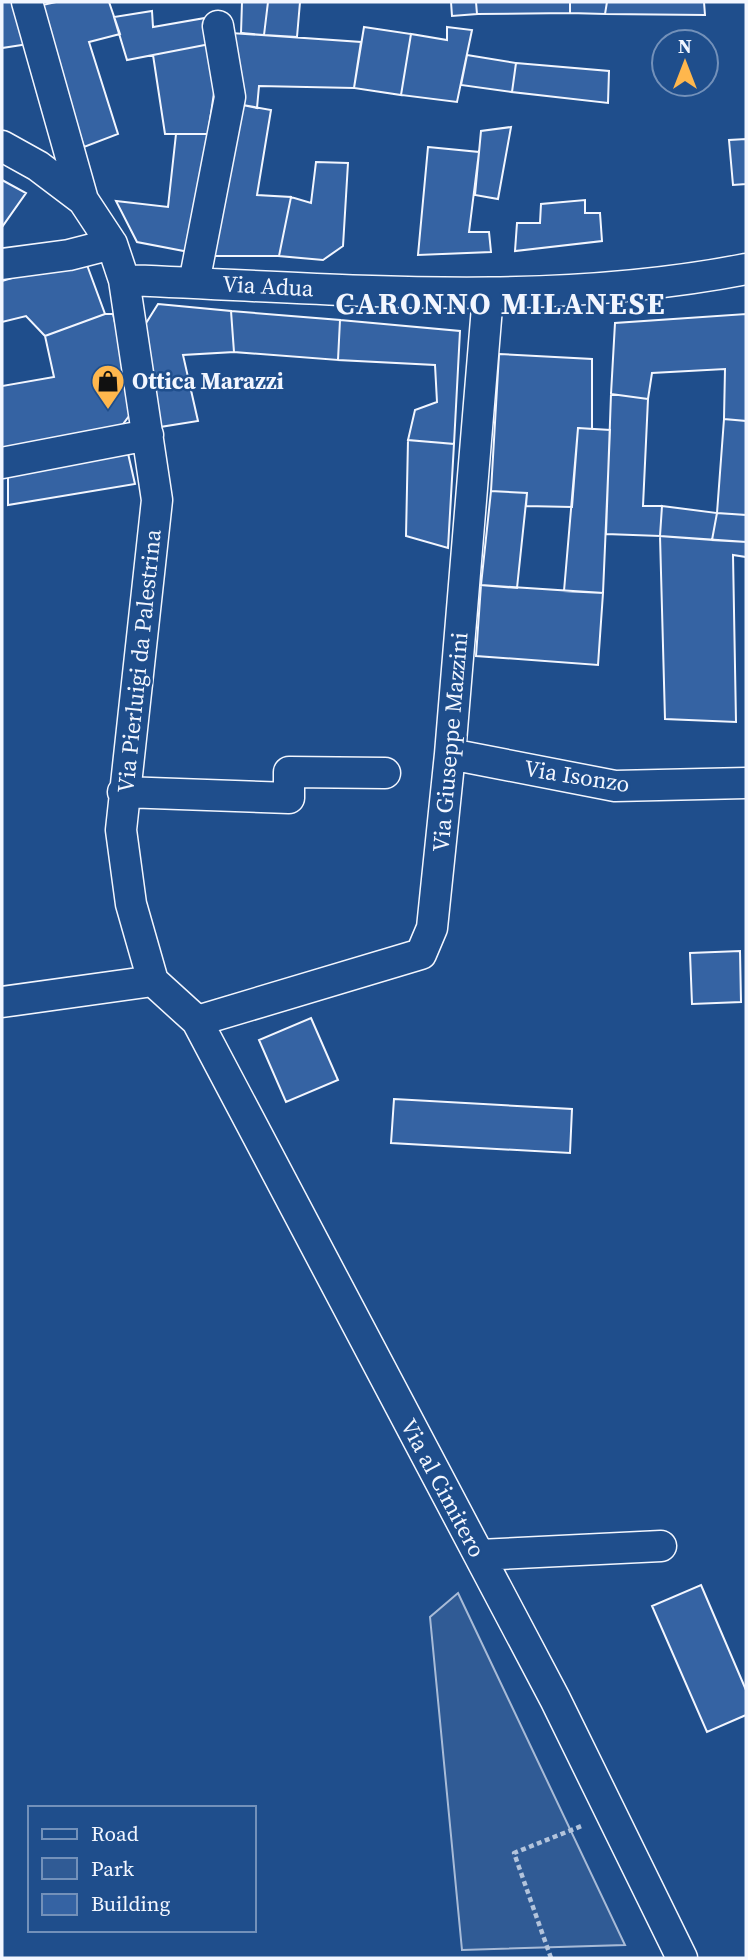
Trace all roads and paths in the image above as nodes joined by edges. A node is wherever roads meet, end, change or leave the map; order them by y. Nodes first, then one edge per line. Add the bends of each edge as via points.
1 (27, 2) edge
2 (218, 26) dead end
3 (2, 146) edge
4 (83, 200) junction
5 (112, 244) junction
6 (2, 264) edge
7 (746, 270) edge
8 (124, 280) junction
9 (194, 283) junction
10 (488, 295) junction
11 (148, 435) junction
12 (2, 463) edge
13 (450, 754) junction
14 (385, 773) dead end
15 (746, 783) edge
16 (123, 792) junction
17 (153, 981) junction
18 (2, 1002) edge
19 (197, 1021) junction
20 (661, 1546) dead end
21 (479, 1555) junction
22 (588, 1823) dead end
23 (551, 1958) edge
24 (682, 1958) edge

1 - 4 street
2 - 9 street via 230,97
3 - 4 street
4 - 5 street, Via Pierluigi da Palestrina
5 - 6 street
5 - 8 street, Via Pierluigi da Palestrina
7 - 10 street, Via Adua via 684,281
8 - 9 street, Via Adua
8 - 11 street, Via Pierluigi da Palestrina
9 - 10 street, Via Adua
10 - 13 street, Via Giuseppe Mazzini
11 - 12 street
11 - 16 street, Via Pierluigi da Palestrina via 157,500
13 - 15 street, Via Isonzo via 615,786
13 - 19 street, Via Giuseppe Mazzini via 432,928 421,954
14 - 16 street via 289,772 289,798
16 - 17 street, Via Pierluigi da Palestrina via 121,830 131,904
17 - 18 street
17 - 19 street
19 - 21 street, Via al Cimitero
20 - 21 street
21 - 24 street, Via al Cimitero
22 - 23 path via 514,1853

